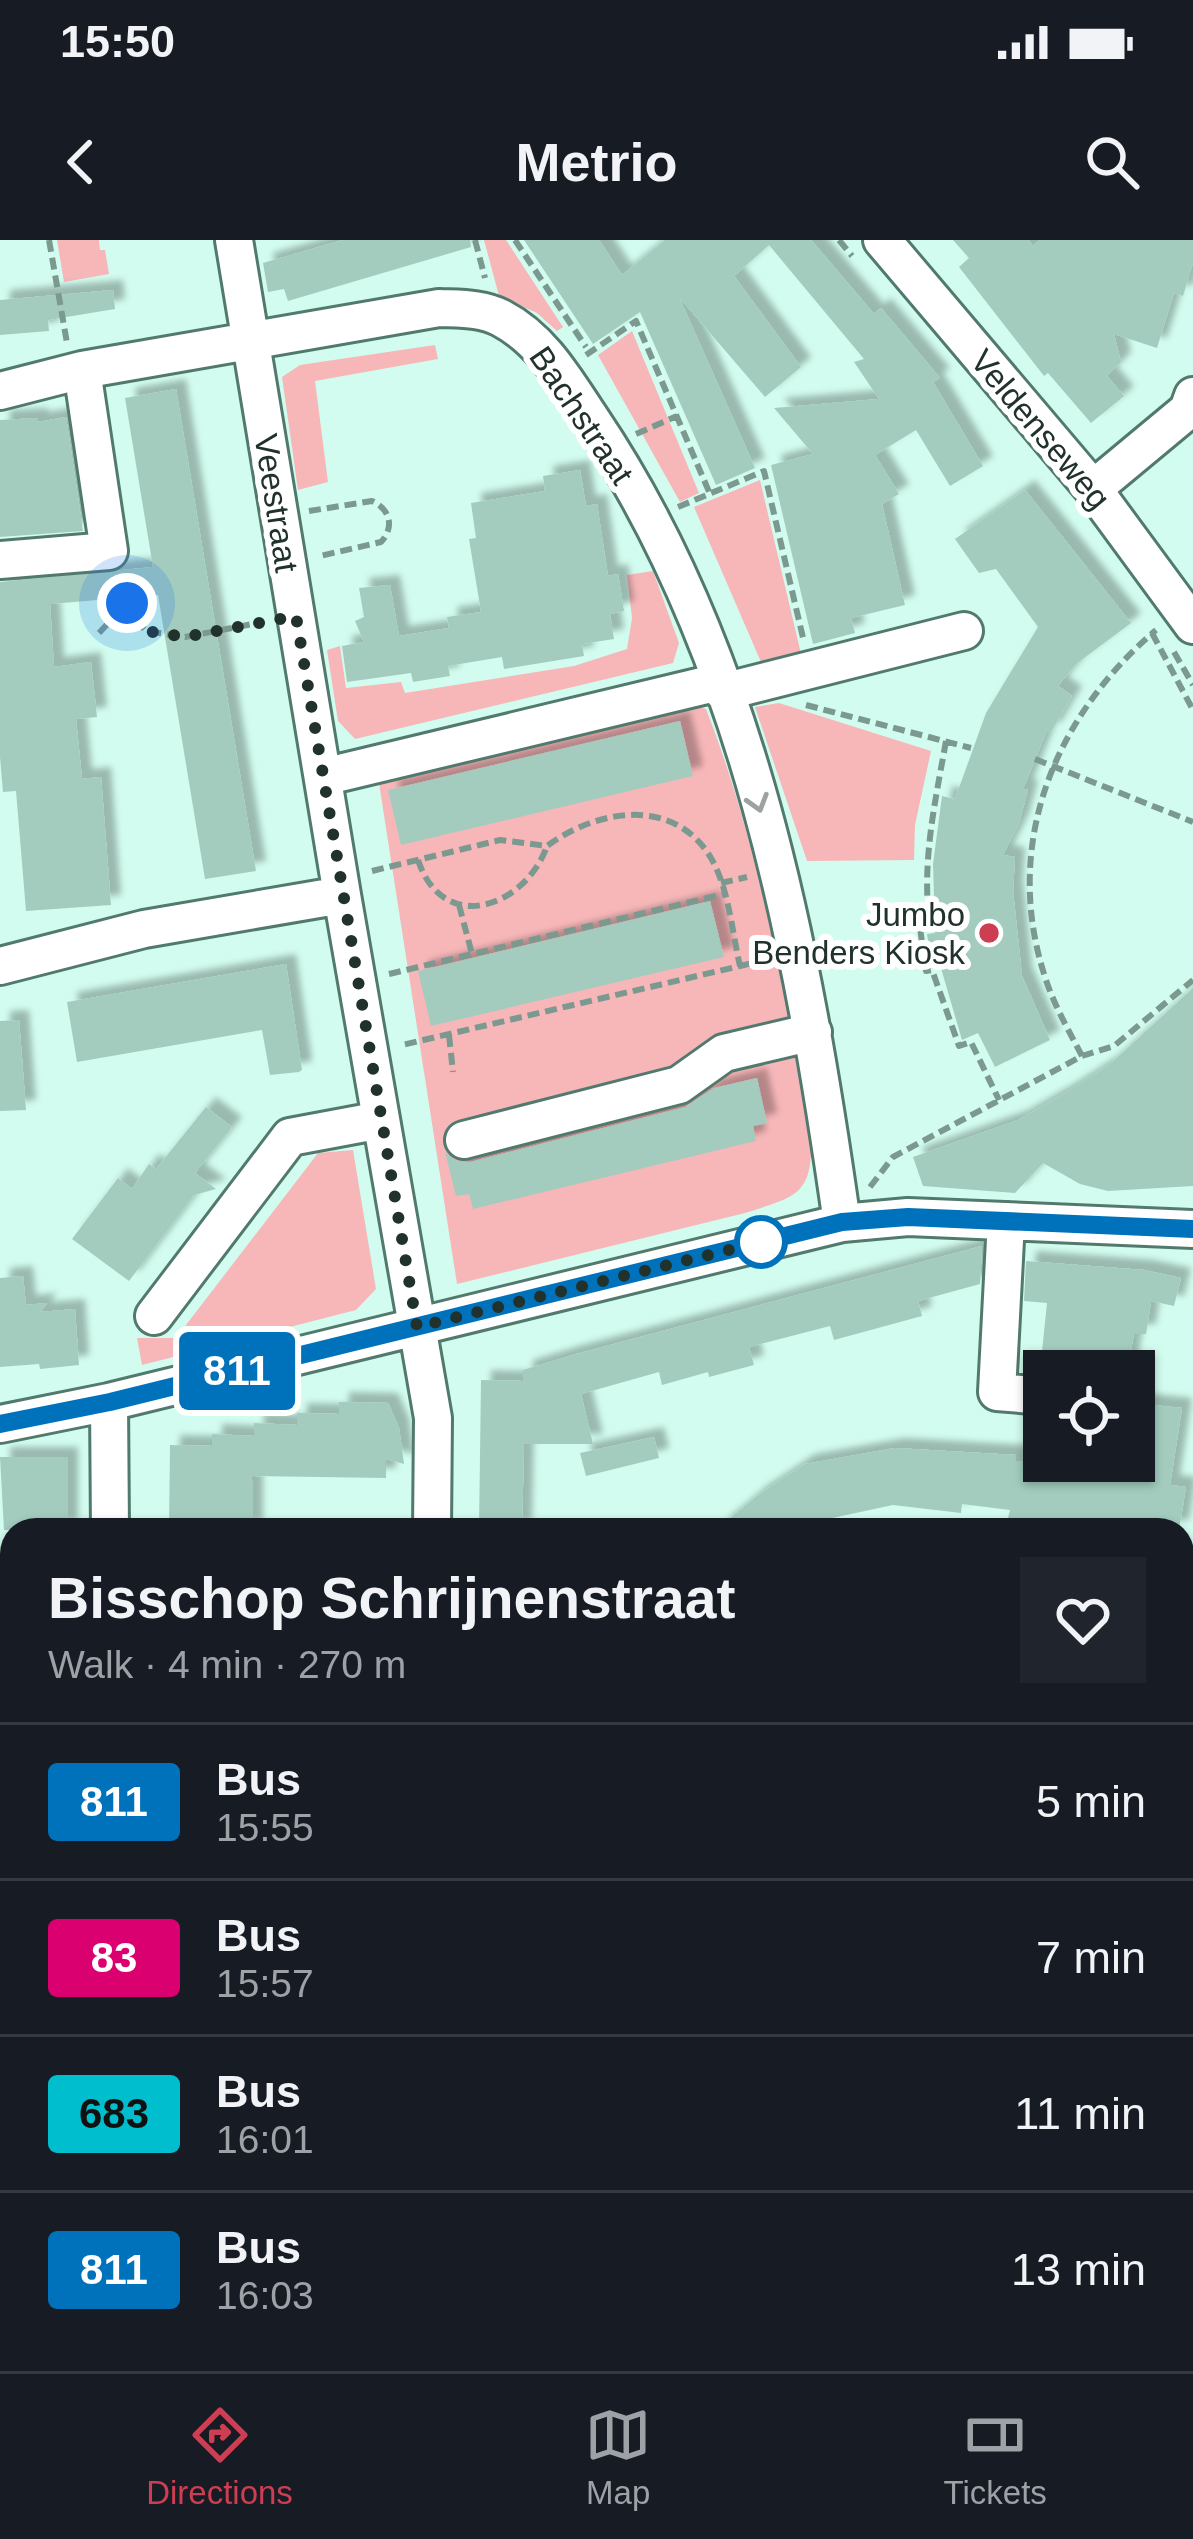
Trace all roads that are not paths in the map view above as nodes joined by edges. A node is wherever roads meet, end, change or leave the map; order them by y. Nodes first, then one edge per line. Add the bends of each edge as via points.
1 (234, 240) edge
2 (882, 240) edge
3 (250, 340) junction
4 (82, 370) junction
5 (0, 391) edge
6 (1193, 396) edge
7 (1093, 490) junction
8 (0, 560) edge
9 (1168, 628) edge
10 (964, 631) dead end
11 (721, 687) junction
12 (322, 777) junction
13 (340, 887) junction
14 (0, 966) edge
15 (813, 1032) junction
16 (381, 1120) junction
17 (464, 1140) dead end
18 (1006, 1221) junction
19 (842, 1222) junction
20 (1193, 1228) edge
21 (154, 1316) dead end
22 (417, 1327) junction
23 (1023, 1394) edge
24 (110, 1402) junction
25 (0, 1424) edge
26 (110, 1518) edge
27 (432, 1518) edge

1 - 3 street, Veestraat
2 - 7 street, Veldenseweg
3 - 4 street, Bachstraat
3 - 11 street, Bachstraat via 439,308 488,313 526,334 612,451
3 - 12 street, Veestraat
4 - 5 street, Bachstraat
4 - 8 street via 109,551
6 - 7 street via 1188,410
7 - 9 street, Veldenseweg
10 - 11 street
11 - 12 street
11 -> 15 street, Bachstraat via 768,836
12 - 13 street, Veestraat
13 - 14 street
13 - 16 street, Veestraat
15 - 17 street via 724,1052 679,1084
15 - 19 street, Bachstraat
16 - 21 street via 290,1137
16 - 22 street, Veestraat
18 - 19 street
18 - 20 street
18 - 23 street via 998,1392
19 - 22 street
22 - 24 street
22 - 27 street, Veestraat via 433,1418
24 - 25 street
24 - 26 street

